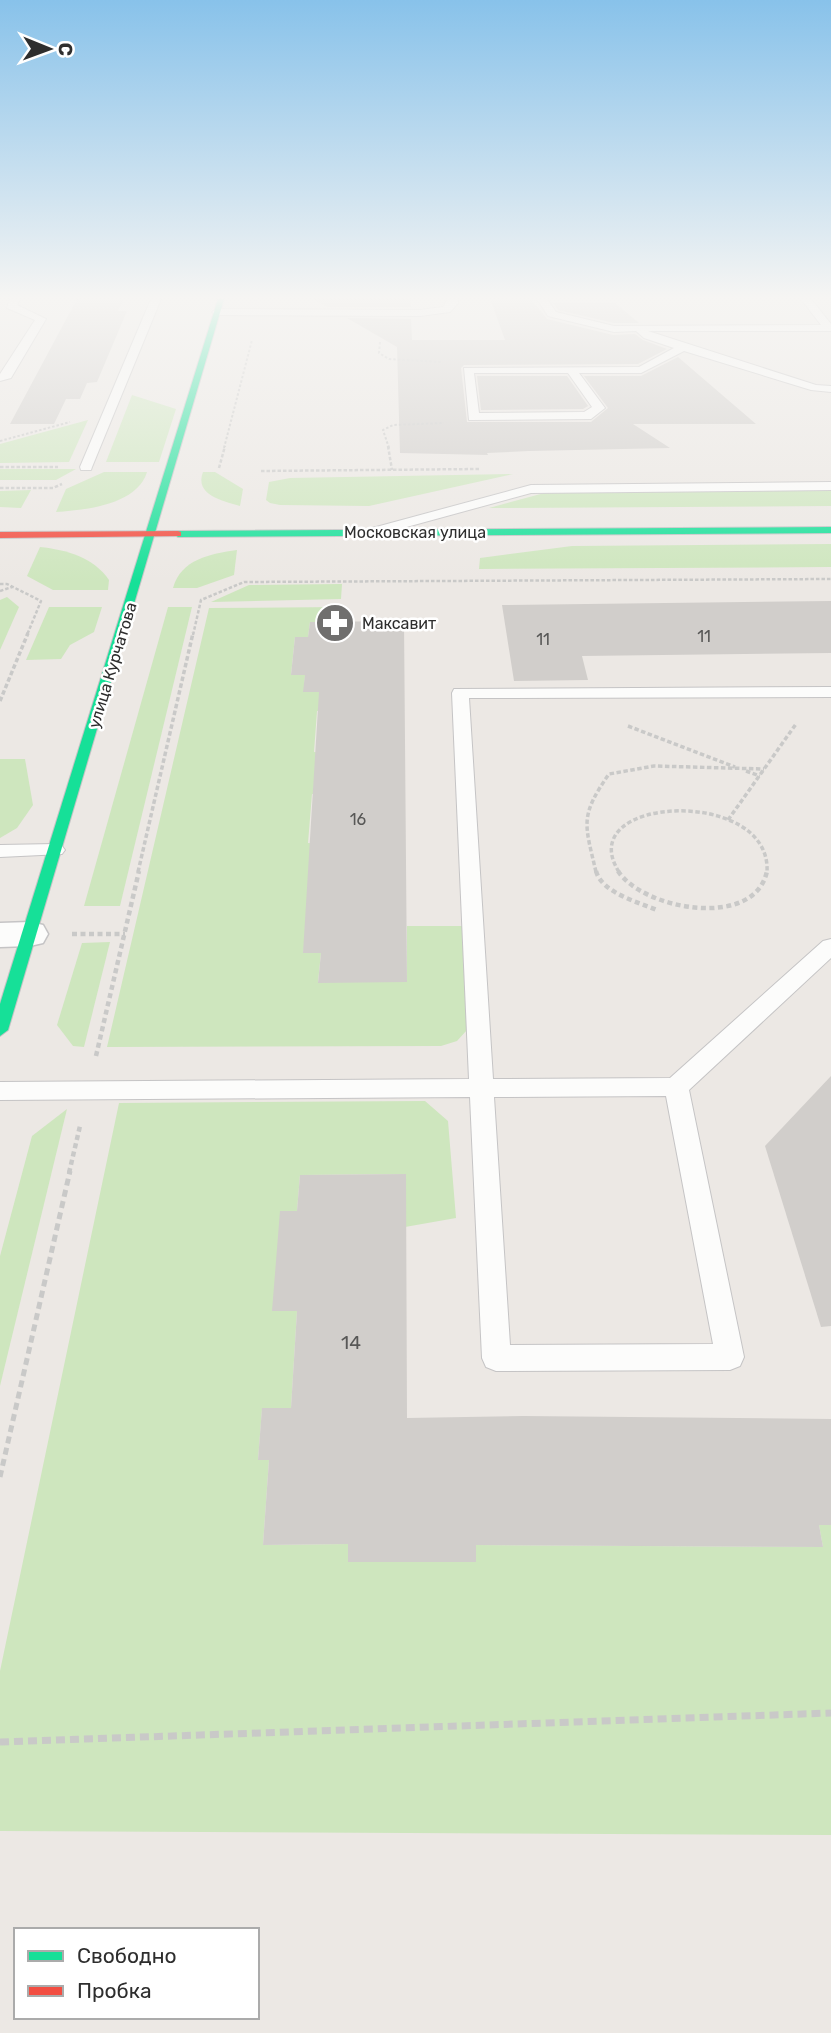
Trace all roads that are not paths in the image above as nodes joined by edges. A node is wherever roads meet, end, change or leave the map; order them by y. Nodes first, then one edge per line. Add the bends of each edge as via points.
1 (116, 394) edge
2 (193, 394) edge
3 (470, 394) edge
4 (589, 394) edge
5 (86, 467) road end
6 (831, 486) edge
7 (831, 530) edge
8 (370, 533) junction
9 (152, 534) junction
10 (0, 535) edge
11 (825, 692) edge
12 (55, 850) junction
13 (0, 851) edge
14 (15, 934) edge
15 (831, 946) edge
16 (0, 1030) edge
17 (676, 1087) junction
18 (482, 1088) junction
19 (0, 1091) edge

1 - 5 lane
2 - 9 street, улица Курчатова
3 - 4 lane via 472,417 587,416 599,408
6 - 8 lane via 531,489
7 - 8 street, Московская улица
8 - 9 street, Московская улица
9 - 10 street, Московская улица
9 - 12 street, улица Курчатова
11 - 18 lane via 460,693
12 - 13 lane
12 - 14 street, улица Курчатова
14 - 16 street, улица Курчатова
15 - 17 lane
17 - 18 lane
17 - 18 lane via 730,1357 496,1358
18 - 19 lane

